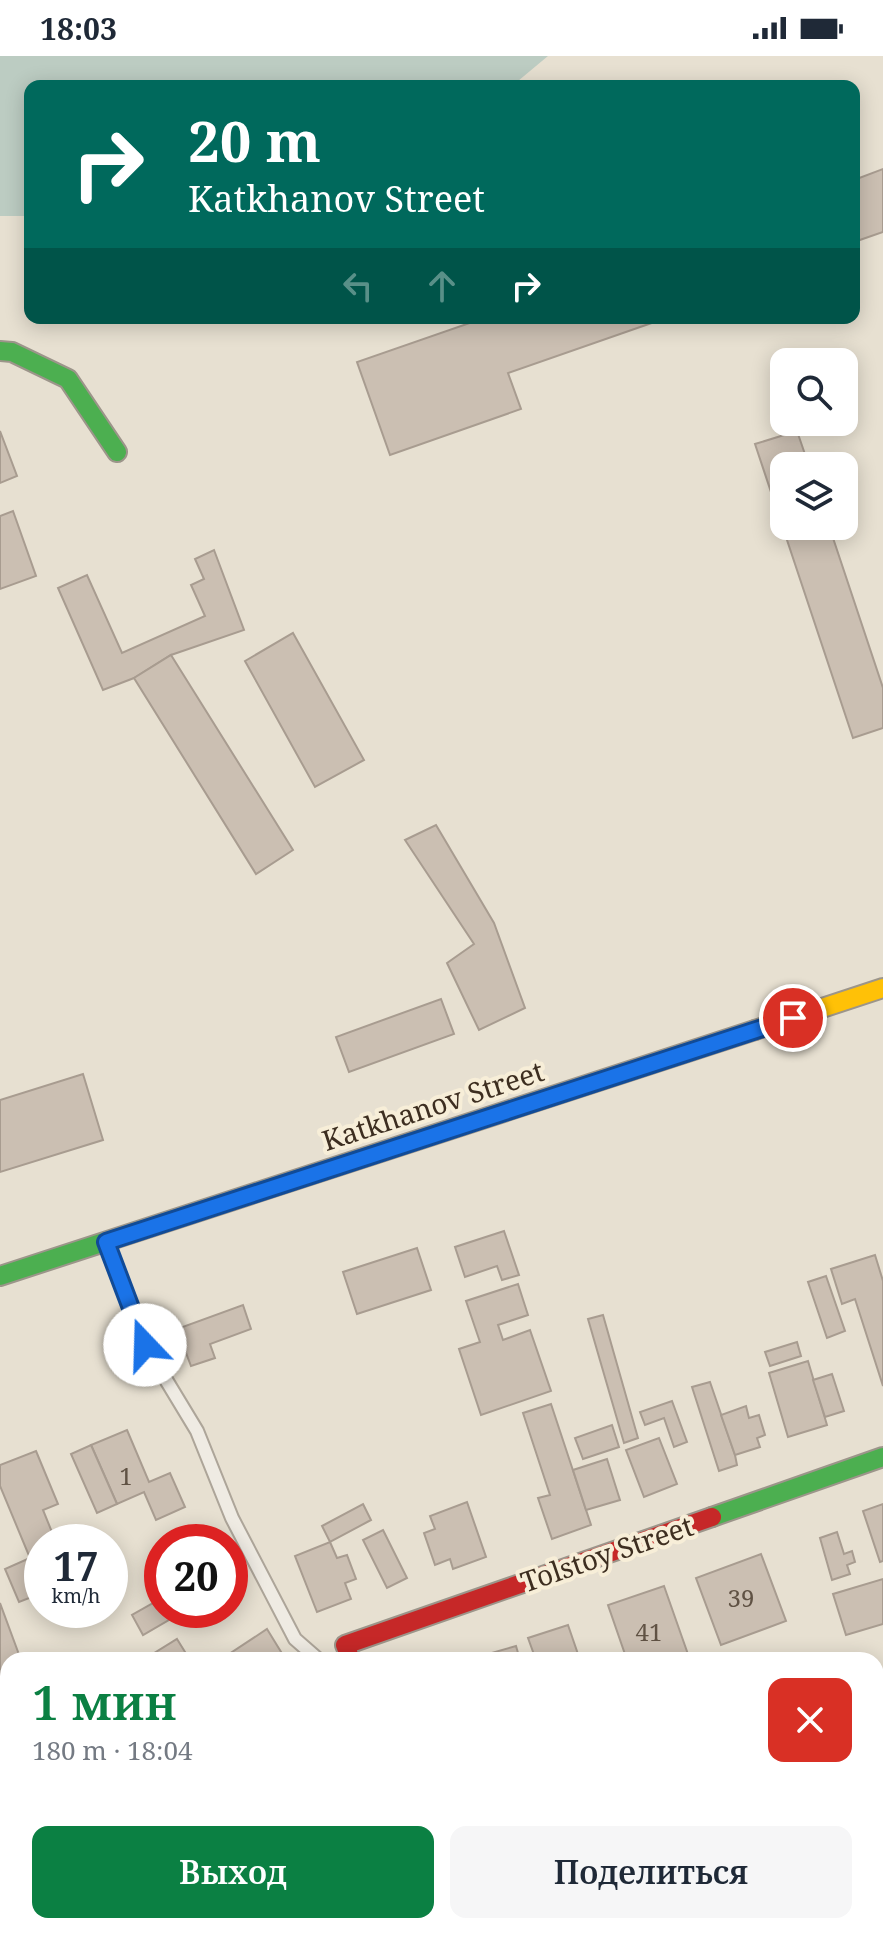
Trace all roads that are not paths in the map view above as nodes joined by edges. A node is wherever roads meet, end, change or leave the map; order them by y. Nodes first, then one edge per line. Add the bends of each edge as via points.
1 (0, 351) edge
2 (117, 452) dead end
3 (883, 988) edge
4 (106, 1242) junction
5 (0, 1276) edge
6 (883, 1457) edge
7 (310, 1652) edge
8 (348, 1652) edge

1 - 2 street via 68,379
3 - 4 street, Katkhanov Street
4 - 5 street, Katkhanov Street
4 - 7 lane via 145,1345 197,1431 232,1518 295,1639
6 - 8 street, Tolstoy Street via 345,1645

